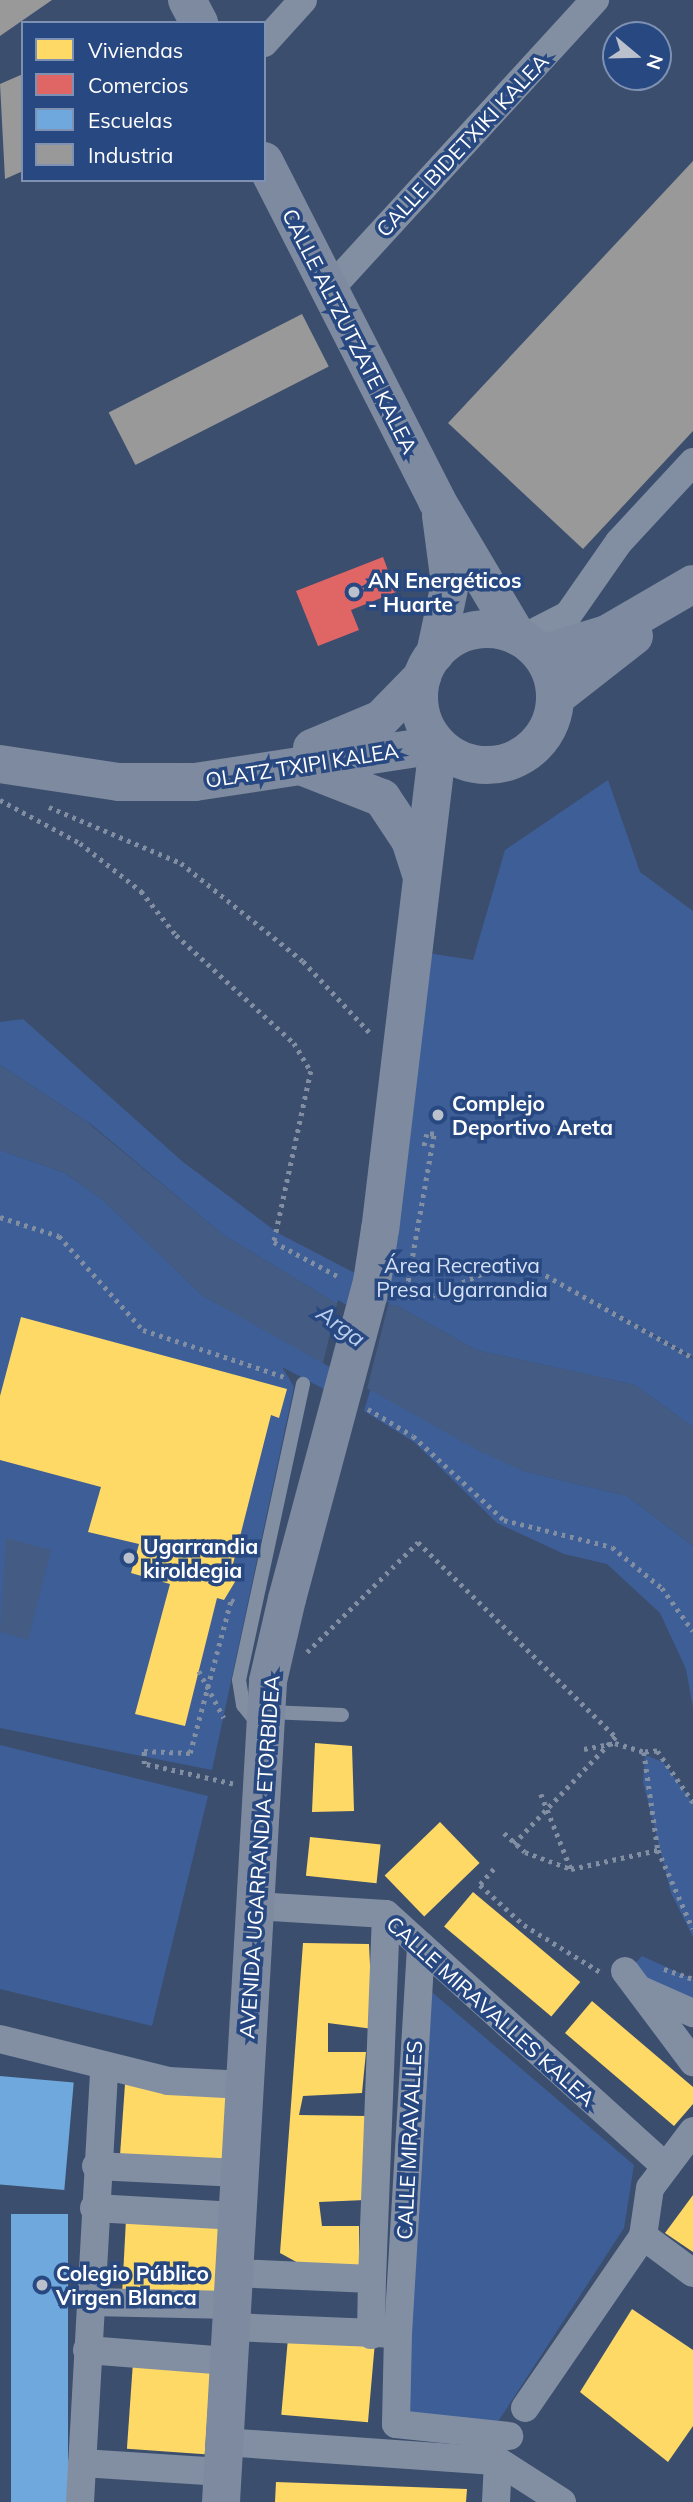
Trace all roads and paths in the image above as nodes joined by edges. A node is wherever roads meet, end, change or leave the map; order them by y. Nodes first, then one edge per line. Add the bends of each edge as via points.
1 (187, 0) edge
2 (303, 0) edge
3 (595, 0) edge
4 (198, 21) edge
5 (266, 41) edge
6 (266, 165) edge
7 (328, 290) junction
8 (693, 462) edge
9 (437, 501) junction
10 (693, 584) edge
11 (693, 602) edge
12 (527, 642) junction
13 (428, 665) junction
14 (556, 697) junction
15 (438, 745) junction
16 (0, 748) edge
17 (0, 764) edge
18 (484, 765) junction
19 (304, 767) junction
20 (0, 800) edge
21 (49, 807) dead end
22 (423, 861) junction
23 (376, 1039) dead end
24 (401, 1273) dead end
25 (349, 1281) dead end
26 (394, 1295) dead end
27 (405, 1298) junction
28 (693, 1358) edge
29 (303, 1384) dead end
30 (270, 1604) junction
31 (303, 1656) dead end
32 (199, 1671) dead end
33 (342, 1715) dead end
34 (224, 1718) dead end
35 (266, 1721) junction
36 (615, 1743) junction
37 (584, 1749) dead end
38 (644, 1752) junction
39 (261, 1790) junction
40 (541, 1794) dead end
41 (693, 1803) edge
42 (549, 1807) junction
43 (504, 1833) dead end
44 (514, 1844) junction
45 (659, 1850) junction
46 (571, 1869) junction
47 (494, 1870) dead end
48 (255, 1906) junction
49 (386, 1914) junction
50 (693, 1929) edge
51 (421, 1946) junction
52 (623, 1979) junction
53 (693, 2013) edge
54 (0, 2039) edge
55 (693, 2062) edge
56 (104, 2068) junction
57 (245, 2085) junction
58 (693, 2131) edge
59 (664, 2165) junction
60 (96, 2166) junction
61 (240, 2173) junction
62 (94, 2208) junction
63 (237, 2216) junction
64 (643, 2236) junction
65 (693, 2273) edge
66 (372, 2279) junction
67 (90, 2302) junction
68 (231, 2317) junction
69 (384, 2334) junction
70 (87, 2350) junction
71 (525, 2408) dead end
72 (503, 2449) junction
73 (82, 2463) junction
74 (222, 2472) edge
75 (80, 2502) edge
76 (87, 2502) edge
77 (496, 2502) edge
78 (562, 2502) edge

1 - 4 street
2 - 5 street
3 - 7 street, CALLE BIDETXIKI KALEA
6 - 7 street, CALLE ALTZUTZATE KALEA
7 - 9 street, CALLE ALTZUTZATE KALEA
8 - 12 street via 619,542 568,615
9 - 12 street, CALLE ALTZUTZATE KALEA
9 - 13 street via 450,584
10 - 12 street via 607,634
11 - 14 street via 615,647
12 - 13 street via 477,629
12 - 14 street
13 - 15 street via 420,713
13 - 16 street, OLATZ TXIPI KALEA via 381,719 344,739 281,757 128,767
14 - 18 street via 540,740 523,756
15 - 18 street via 456,758
15 - 19 street, OLATZ TXIPI KALEA
15 - 22 street, AVENIDA UGARRANDIA ETORBIDEA
17 - 19 street, OLATZ TXIPI KALEA via 119,782 195,782
18 - 22 street, AVENIDA UGARRANDIA ETORBIDEA via 459,788
19 - 22 street via 382,798
20 - 25 path via 80,843 141,891 176,935 294,1043 310,1071 309,1084 274,1242
21 - 23 path via 181,863 303,961
22 - 30 street, AVENIDA UGARRANDIA ETORBIDEA, bridge via 405,1061 372,1282
24 - 27 path via 426,1134 434,1134
26 - 27 path
27 - 28 path via 431,1296 502,1265 531,1267
29 - 30 lane
30 - 35 street, AVENIDA UGARRANDIA ETORBIDEA
30 - 39 path via 230,1600 190,1753 144,1751 144,1764
31 - 36 path via 418,1542 616,1737
32 - 34 path, bridge
33 - 35 lane
35 - 39 street, AVENIDA UGARRANDIA ETORBIDEA
36 - 37 path
36 - 38 path
36 - 42 path
38 - 41 path via 657,1751
38 - 45 path
39 - 48 street, AVENIDA UGARRANDIA ETORBIDEA
40 - 42 path
42 - 44 path
42 - 46 path
43 - 44 path
44 - 46 path
45 - 46 path
45 - 50 path
47 - 52 path via 480,1885 524,1925
48 - 49 street, CALLE MIRAVALLES KALEA
48 - 57 street, AVENIDA UGARRANDIA ETORBIDEA
49 - 51 street, CALLE MIRAVALLES KALEA
49 - 66 street, CALLE MIRAVALLES
51 - 59 street, CALLE MIRAVALLES KALEA
51 - 69 street, CALLE MIRAVALLES
52 - 53 street
52 - 55 street
54 - 56 street
56 - 57 street via 168,2081
56 - 60 street
57 - 61 street, AVENIDA UGARRANDIA ETORBIDEA
58 - 59 street
59 - 64 street via 650,2188
60 - 61 street
60 - 62 street
61 - 63 street, AVENIDA UGARRANDIA ETORBIDEA
62 - 63 street
62 - 67 street
63 - 68 street, AVENIDA UGARRANDIA ETORBIDEA
64 - 65 street
64 - 71 street
66 - 68 street
66 - 69 street, CALLE MIRAVALLES
67 - 68 street
67 - 70 street
68 - 69 street
68 - 70 street
68 - 74 street, AVENIDA UGARRANDIA ETORBIDEA
69 - 72 street, CALLE MIRAVALLES via 396,2424
70 - 73 street
72 - 74 street
72 - 77 street
72 - 78 street
73 - 74 street
73 - 75 street
75 - 76 street

